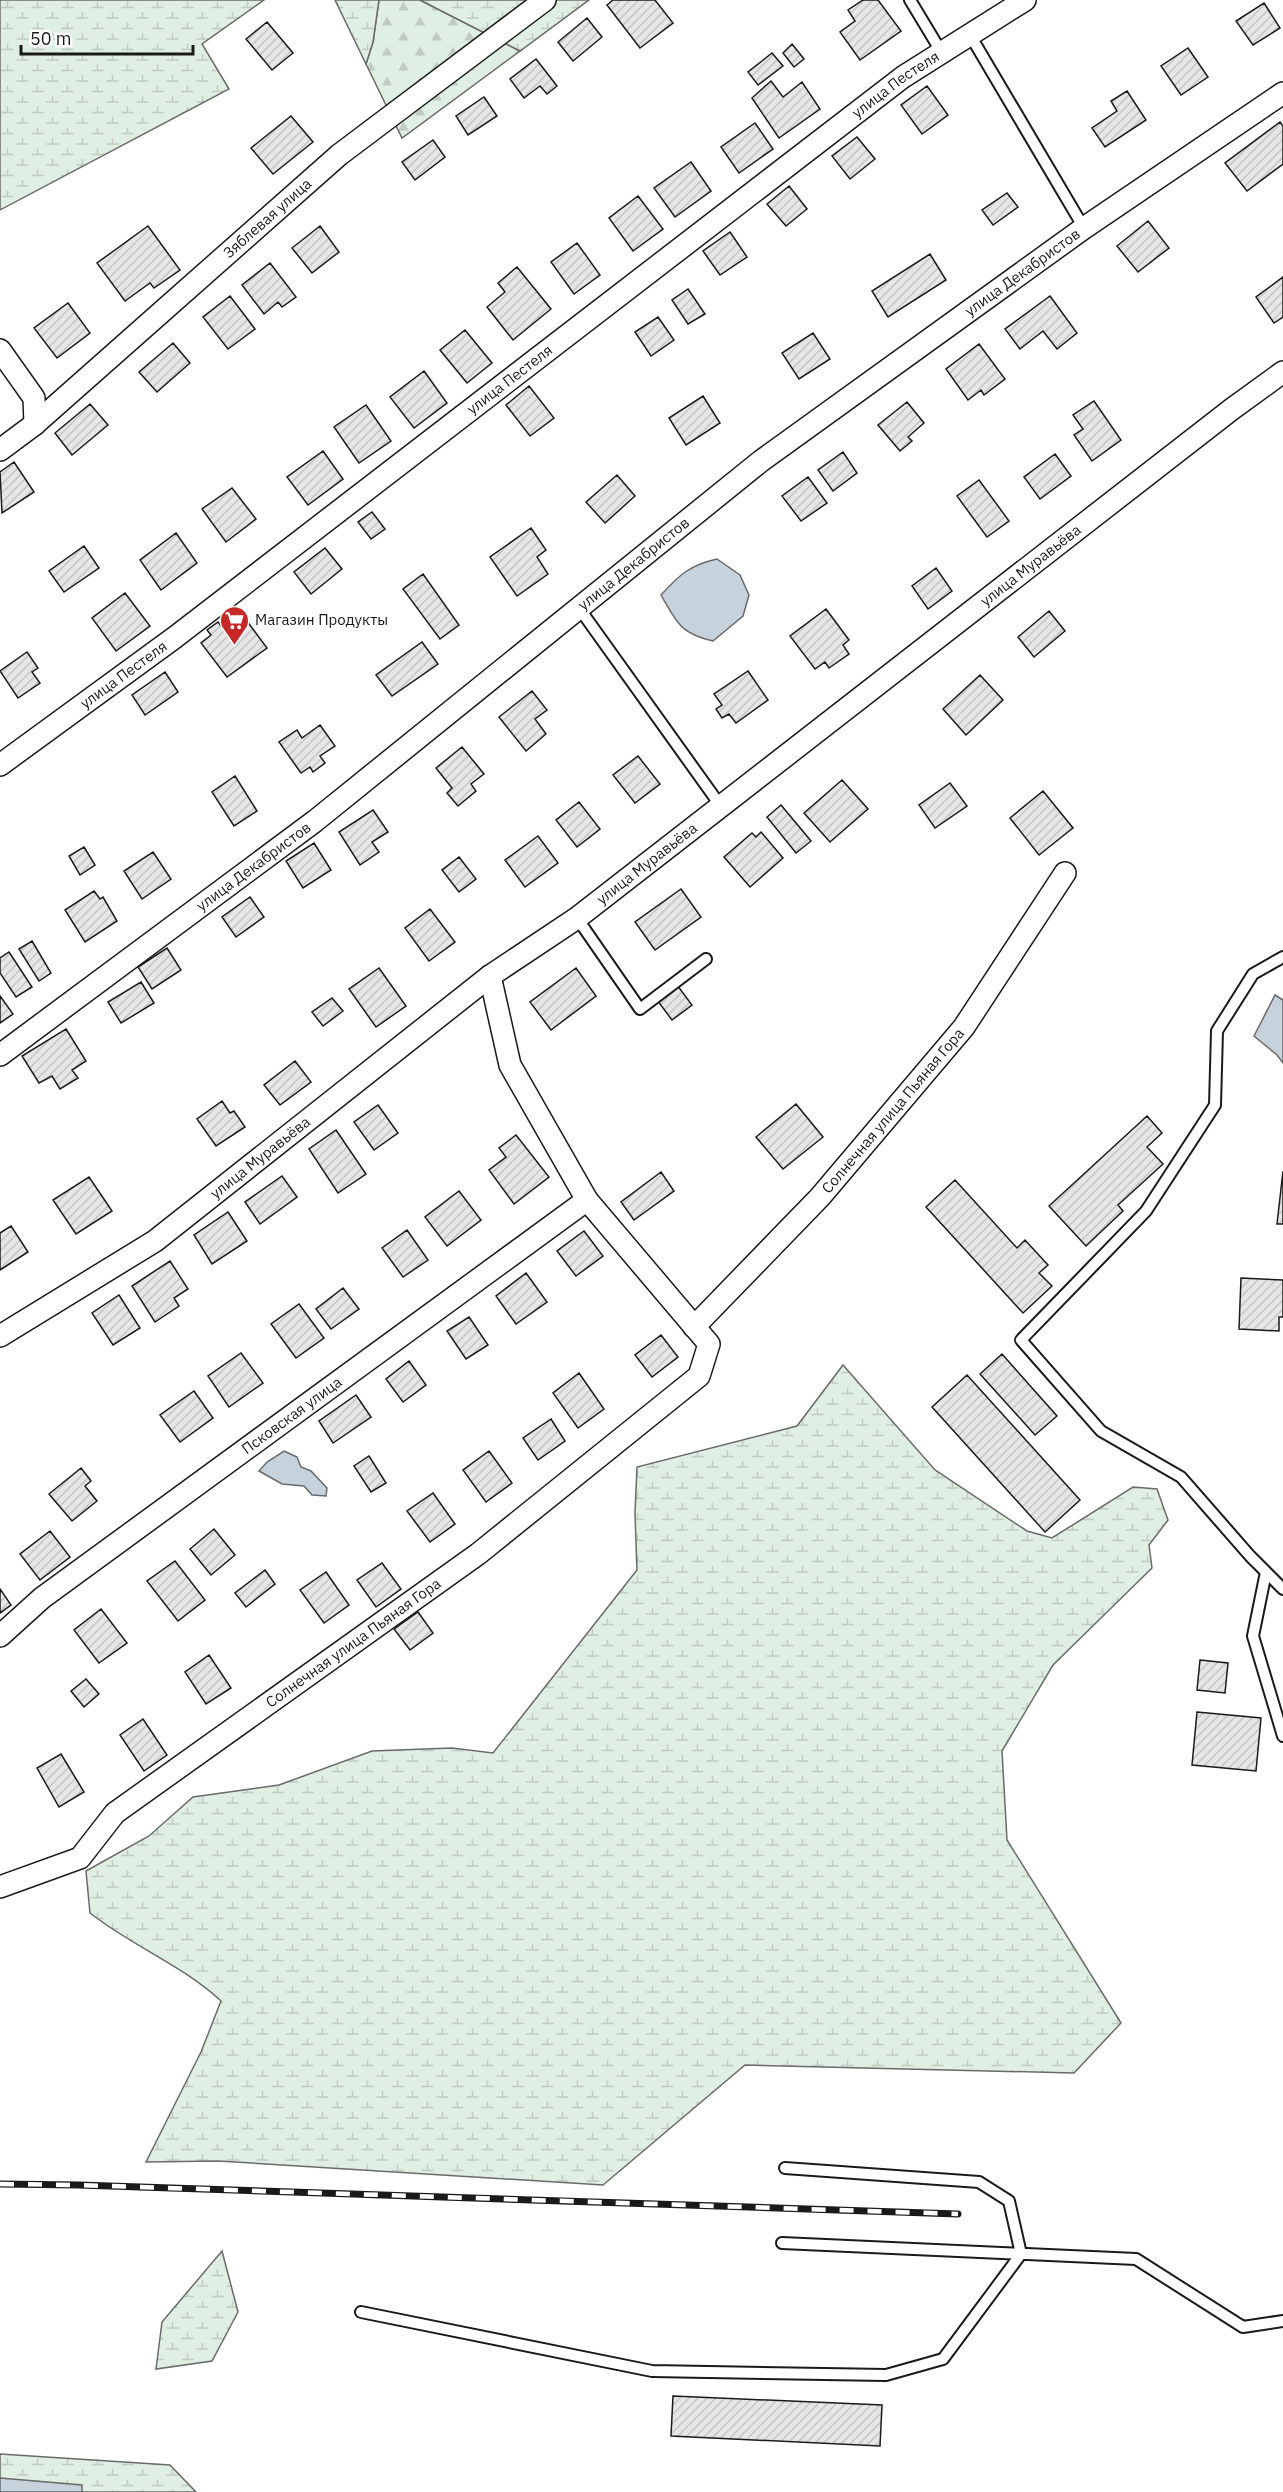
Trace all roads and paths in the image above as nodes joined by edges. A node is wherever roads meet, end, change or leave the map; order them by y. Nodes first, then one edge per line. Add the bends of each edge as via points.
1 (545, 0) edge
2 (910, 0) edge
3 (1025, 0) edge
4 (970, 34) junction
5 (942, 52) junction
6 (1283, 93) edge
7 (1084, 228) junction
8 (0, 350) edge
9 (1283, 372) edge
10 (34, 424) junction
11 (0, 450) edge
12 (579, 608) junction
13 (0, 765) edge
14 (720, 805) junction
15 (1065, 873) dead end
16 (577, 918) junction
17 (1283, 957) edge
18 (706, 959) dead end
19 (490, 976) junction
20 (0, 1055) edge
21 (587, 1200) junction
22 (694, 1327) junction
23 (0, 1336) edge
24 (1266, 1572) junction
25 (1283, 1589) edge
26 (0, 1636) edge
27 (1283, 1736) edge
28 (2, 1884) edge
29 (785, 2168) dead end
30 (782, 2243) dead end
31 (1021, 2254) junction
32 (361, 2312) dead end
33 (1283, 2321) edge

1 - 10 street, Зяблевая улица via 339,155
2 - 5 lane
3 - 4 street, улица Пестеля
4 - 5 street, улица Пестеля
4 - 7 lane
5 - 13 street, улица Пестеля via 903,77 174,638
6 - 7 street, улица Декабристов
7 - 12 street, улица Декабристов via 761,461
8 - 10 street via 34,398
9 - 14 street, улица Муравьёва
10 - 11 street, Зяблевая улица
12 - 14 lane
12 - 20 street, улица Декабристов via 315,821
14 - 16 street, улица Муравьёва
15 - 22 street, Солнечная улица Пьяная Гора via 964,1027 820,1197
16 - 18 lane via 640,1009
16 - 19 street, улица Муравьёва
17 - 24 lane via 1253,974 1217,1030 1215,1105 1146,1211 1021,1340 1101,1431 1181,1477
19 - 21 street via 510,1065
19 - 23 street, улица Муравьёва via 155,1241
21 - 22 street
21 - 26 street, Псковская улица via 42,1598
22 - 28 street, Солнечная улица Пьяная Гора via 709,1344 699,1376 478,1554 115,1813 80,1858
24 - 25 lane
24 - 27 lane via 1253,1636
29 - 31 lane via 979,2182 1009,2201
30 - 31 lane
31 - 32 lane via 943,2359 886,2375 652,2371
31 - 33 lane via 1136,2259 1243,2327

